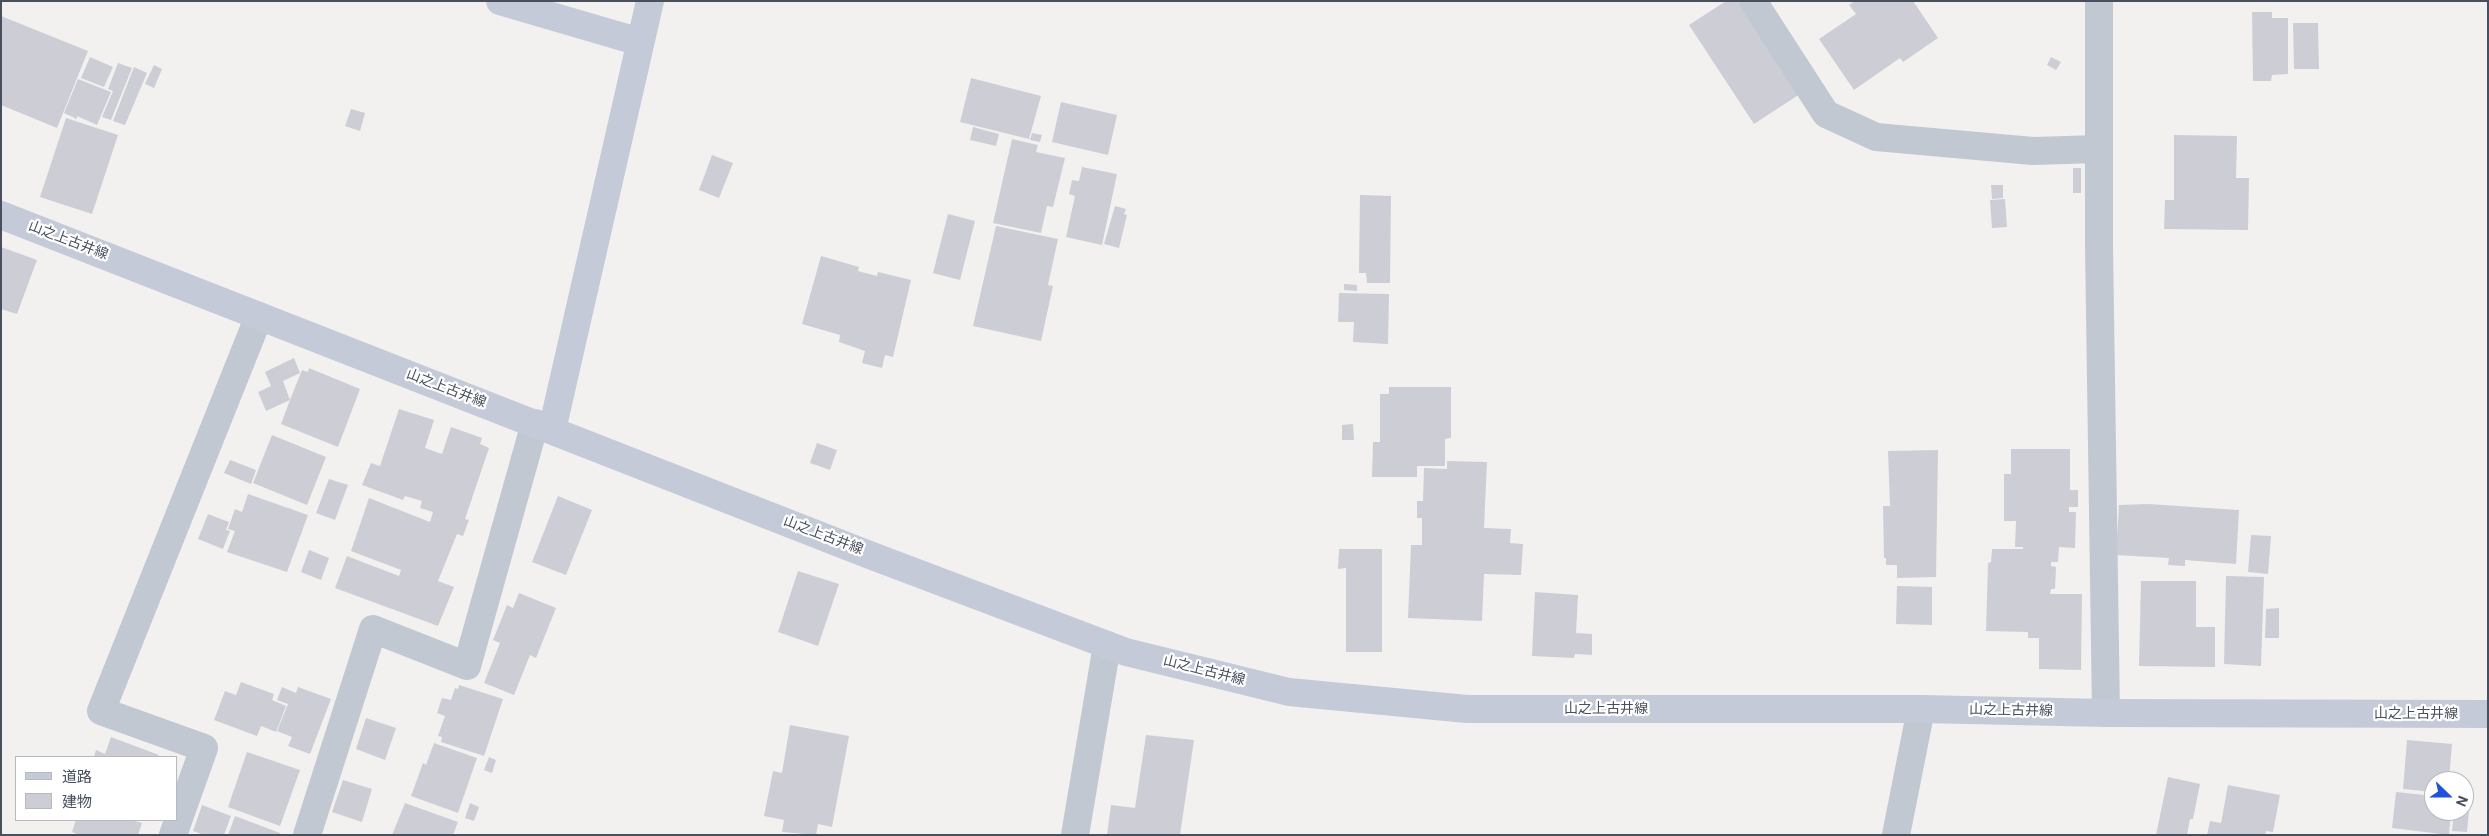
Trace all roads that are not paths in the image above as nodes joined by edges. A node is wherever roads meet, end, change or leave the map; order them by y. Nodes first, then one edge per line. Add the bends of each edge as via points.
1 (500, 1) edge
2 (650, 1) edge
3 (1753, 1) edge
4 (2100, 1) edge
5 (640, 42) junction
6 (2099, 150) junction
7 (1, 215) edge
8 (259, 316) junction
9 (543, 426) junction
10 (1107, 645) junction
11 (1921, 710) junction
12 (2106, 713) junction
13 (2488, 714) edge
14 (178, 821) edge
15 (178, 821) edge
16 (173, 835) edge
17 (307, 835) edge
18 (1075, 835) edge
19 (1896, 835) edge

1 - 5 main road
2 - 5 main road
3 - 6 street via 1826,114 1876,137 2033,151
4 - 6 street
5 - 9 main road
6 - 12 street
7 - 8 main road, 山之上古井線
8 - 9 main road, 山之上古井線
8 - 14 street via 101,711 204,748
9 - 10 main road, 山之上古井線
9 - 17 street via 467,666 373,629
10 - 11 main road, 山之上古井線 via 1289,692 1467,709
10 - 18 street
11 - 12 main road, 山之上古井線
11 - 19 street
12 - 13 main road, 山之上古井線
15 - 16 street

